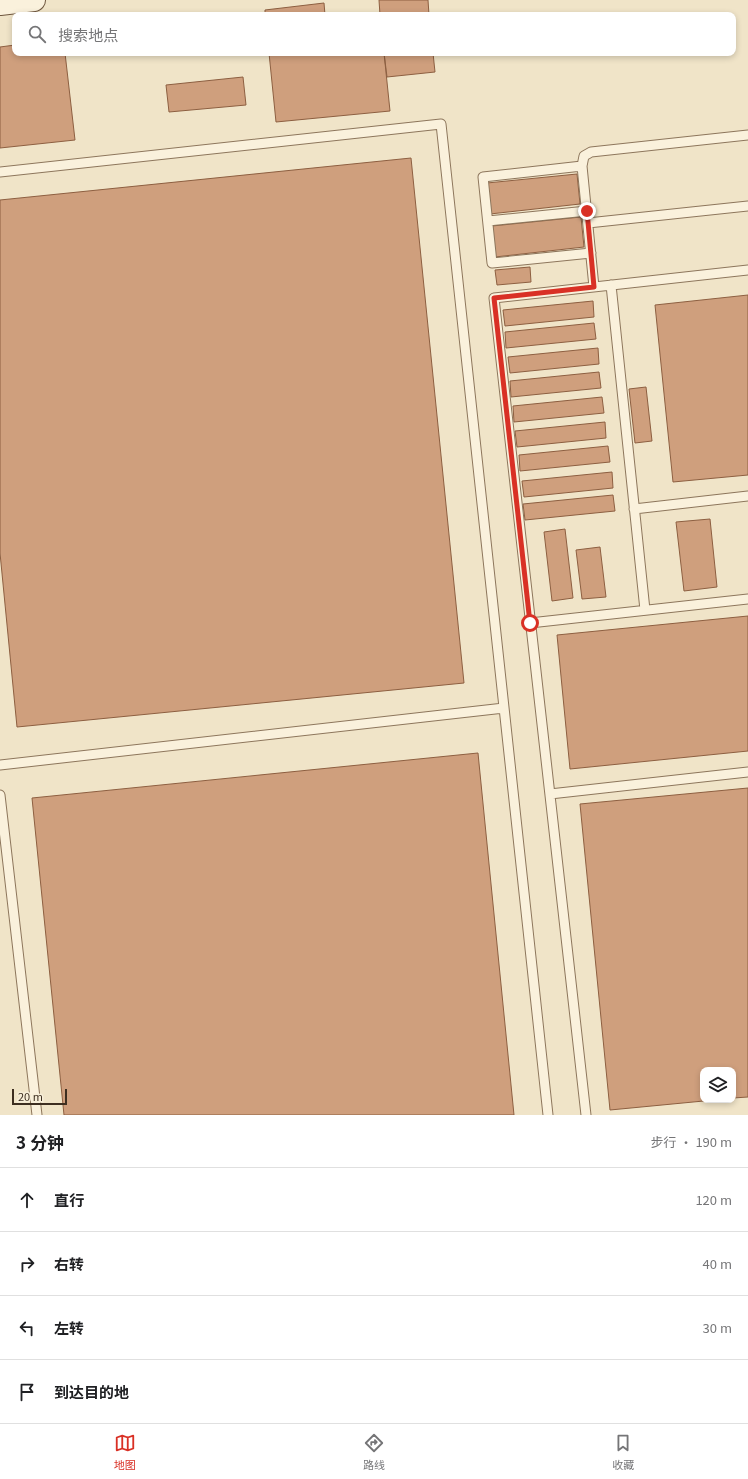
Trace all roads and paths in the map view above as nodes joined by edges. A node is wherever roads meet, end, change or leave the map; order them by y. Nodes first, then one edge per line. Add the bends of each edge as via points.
1 (34, 0) edge
2 (0, 4) edge
3 (748, 135) edge
4 (582, 166) junction
5 (0, 172) edge
6 (748, 206) edge
7 (587, 211) junction
8 (488, 221) junction
9 (588, 224) junction
10 (591, 253) junction
11 (748, 270) edge
12 (611, 285) junction
13 (594, 287) junction
14 (748, 496) edge
15 (634, 509) junction
16 (748, 599) edge
17 (645, 610) junction
18 (530, 623) junction
19 (504, 708) junction
20 (0, 765) edge
21 (748, 772) edge
22 (550, 794) junction
23 (0, 795) edge
24 (37, 1115) edge
25 (548, 1115) edge
26 (586, 1115) edge

1 - 2 main road
3 - 4 lane via 591,152 584,156
4 - 7 lane
4 - 8 lane via 483,176
5 - 19 lane via 441,124
6 - 9 lane
7 - 8 lane
7 - 9 lane
8 - 10 lane via 492,263
9 - 10 lane
10 - 13 lane
11 - 12 lane
12 - 13 lane
12 - 15 lane
13 - 18 lane via 494,298
14 - 15 lane
15 - 17 lane
16 - 17 lane
17 - 18 lane
18 - 22 lane
19 - 20 lane
19 - 25 lane
21 - 22 lane
22 - 26 lane
23 - 24 lane

